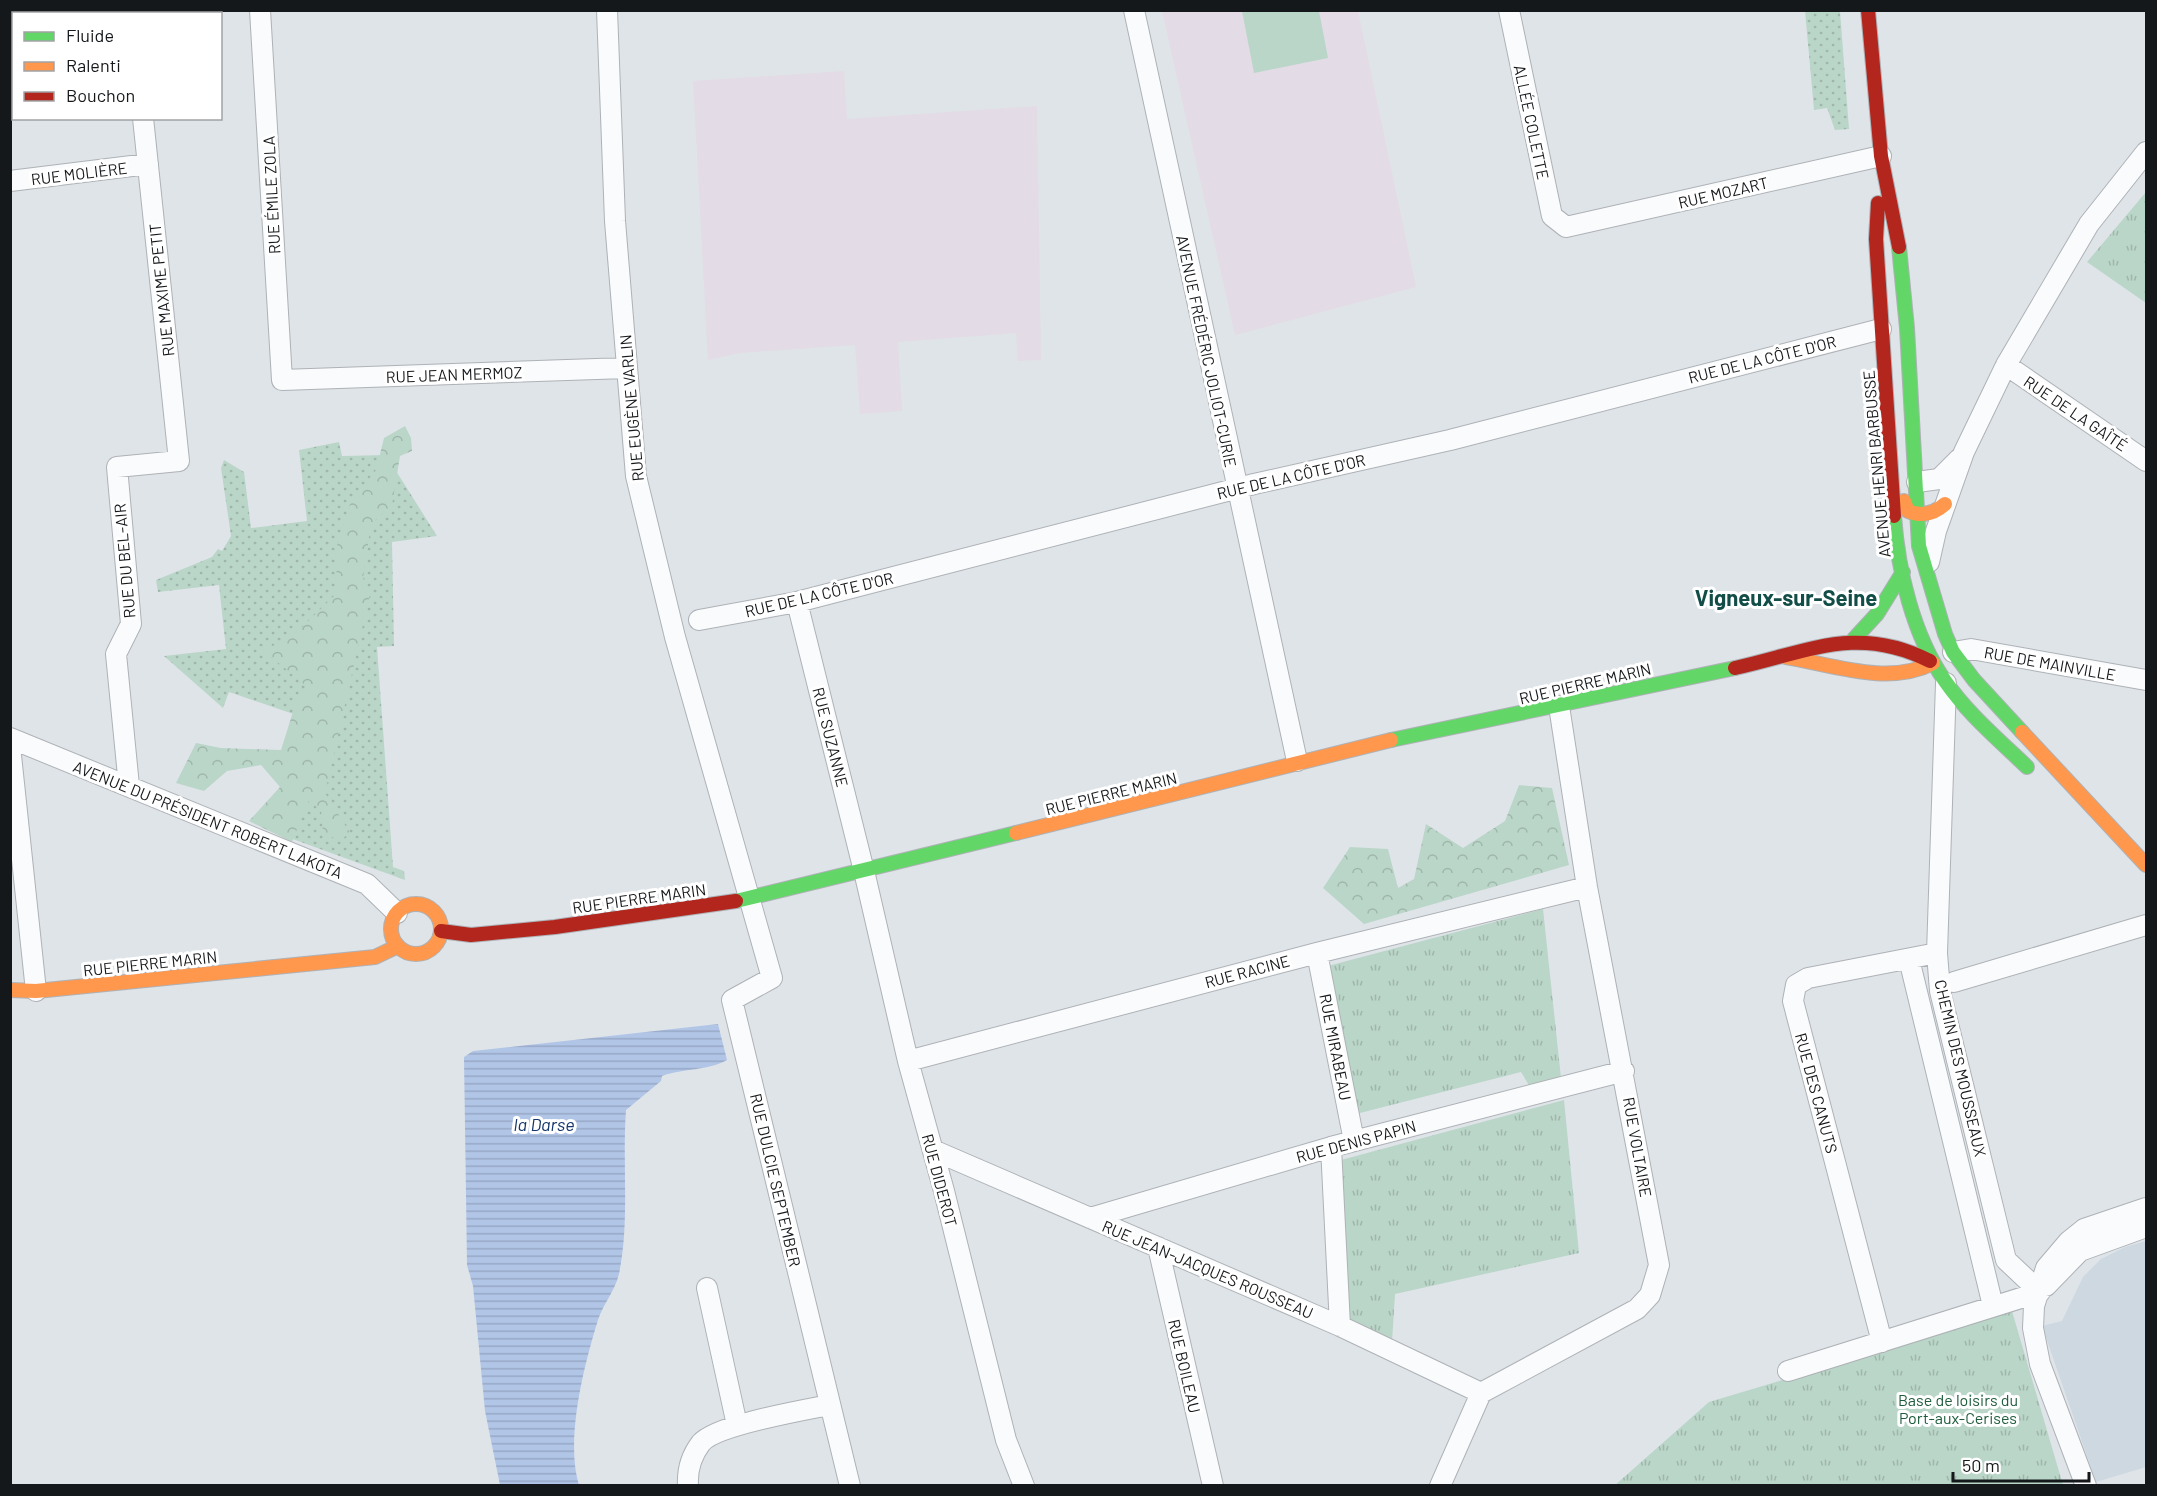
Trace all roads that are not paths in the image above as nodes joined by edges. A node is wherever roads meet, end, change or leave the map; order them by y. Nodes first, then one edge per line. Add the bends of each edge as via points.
1 (260, 10) edge
2 (607, 10) edge
3 (1134, 10) edge
4 (1509, 10) edge
5 (1868, 10) edge
6 (143, 120) edge
7 (2146, 152) edge
8 (1881, 156) junction
9 (148, 164) junction
10 (10, 181) edge
11 (1566, 227) joint
12 (1881, 329) junction
13 (2006, 365) junction
14 (626, 368) junction
15 (282, 380) joint
16 (1964, 452) junction
17 (179, 461) joint
18 (2146, 461) edge
19 (1917, 482) junction
20 (1238, 489) junction
21 (1904, 501) junction
22 (1945, 504) junction
23 (1916, 514) junction
24 (1896, 524) junction
25 (1903, 572) junction
26 (1928, 575) junction
27 (797, 602) junction
28 (699, 620) dead end
29 (1854, 639) junction
30 (1786, 657) junction
31 (1943, 657) junction
32 (2145, 679) edge
33 (1946, 683) junction
34 (1559, 706) junction
35 (10, 738) edge
36 (10, 746) edge
37 (1297, 761) junction
38 (2035, 774) dead end
39 (129, 786) junction
40 (2077, 814) dead end
41 (2142, 860) edge
42 (864, 871) junction
43 (1587, 887) junction
44 (748, 899) junction
45 (397, 913) junction
46 (2146, 926) edge
47 (441, 931) junction
48 (398, 946) junction
49 (1317, 953) junction
50 (1937, 953) junction
51 (1909, 959) junction
52 (1954, 982) dead end
53 (10, 990) edge
54 (36, 991) junction
55 (908, 1061) junction
56 (1624, 1071) junction
57 (1354, 1141) junction
58 (1331, 1147) junction
59 (933, 1150) junction
60 (2146, 1209) edge
61 (1090, 1218) junction
62 (2146, 1227) edge
63 (1158, 1247) junction
64 (707, 1288) dead end
65 (2040, 1292) junction
66 (1994, 1306) junction
67 (1340, 1326) junction
68 (1882, 1342) junction
69 (1788, 1371) dead end
70 (1481, 1393) junction
71 (830, 1404) junction
72 (737, 1425) junction
73 (688, 1485) edge
74 (850, 1485) edge
75 (1024, 1485) edge
76 (1213, 1485) edge
77 (1440, 1485) edge
78 (2086, 1485) edge

1 - 15 street, RUE ÉMILE ZOLA
2 - 14 street, RUE EUGÈNE VARLIN via 615,221
3 - 20 street, AVENUE FRÉDÉRIC JOLIOT-CURIE
4 - 11 street, ALLÉE COLETTE via 1552,216
5 - 8 street, AVENUE HENRI BARBUSSE
6 - 9 street, RUE MAXIME PETIT
7 - 13 street via 2089,224
8 - 11 street, RUE MOZART
8 - 12 street, AVENUE HENRI BARBUSSE via 1876,239
8 - 19 street, AVENUE HENRI BARBUSSE via 1898,239
9 - 10 street, RUE MOLIÈRE
9 - 17 street, RUE MAXIME PETIT
12 - 20 street, RUE DE LA CÔTE D'OR via 1450,440
12 - 21 street via 1892,365
12 - 24 street, AVENUE HENRI BARBUSSE
13 - 16 street
13 - 18 street, RUE DE LA GAÎTÉ
14 - 15 street, RUE JEAN MERMOZ
14 - 44 street, RUE EUGÈNE VARLIN via 638,485 675,637
16 - 19 street via 1946,474 1932,481
16 - 22 street
17 - 39 street, RUE DU BEL-AIR via 117,467 131,624 116,654
19 - 21 street
19 - 23 street, AVENUE HENRI BARBUSSE
20 - 27 street, RUE DE LA CÔTE D'OR
20 - 37 street, AVENUE FRÉDÉRIC JOLIOT-CURIE
21 - 23 street via 1908,511
21 - 24 street
22 - 23 street via 1936,512
22 - 26 street via 1931,547
23 - 26 street, AVENUE HENRI BARBUSSE via 1919,546
24 - 25 street, AVENUE HENRI BARBUSSE via 1896,545
25 - 29 street via 1877,614
25 - 31 street, AVENUE HENRI BARBUSSE via 1912,610
26 - 31 street, AVENUE HENRI BARBUSSE via 1945,633
27 - 28 street, RUE DE LA CÔTE D'OR
27 - 42 street, RUE SUZANNE
29 - 30 street, RUE PIERRE MARIN via 1818,645
29 - 31 street, RUE PIERRE MARIN
30 - 31 street, RUE PIERRE MARIN via 1887,675 1918,671
30 - 34 street, RUE PIERRE MARIN
31 - 32 street, RUE DE MAINVILLE via 1971,649
31 - 33 street, AVENUE HENRI BARBUSSE
31 - 41 street, AVENUE HENRI BARBUSSE via 1993,702
33 - 38 street, AVENUE HENRI BARBUSSE via 1976,718
33 - 50 street, CHEMIN DES MOUSSEAUX
34 - 37 street, RUE PIERRE MARIN
34 - 43 street, RUE VOLTAIRE
35 - 39 street, AVENUE DU PRÉSIDENT ROBERT LAKOTA
36 - 54 street
37 - 42 street, RUE PIERRE MARIN
39 - 45 street, AVENUE DU PRÉSIDENT ROBERT LAKOTA via 366,884
40 - 41 street, AVENUE HENRI BARBUSSE
42 - 44 street, RUE PIERRE MARIN
42 - 55 street, RUE DIDEROT
43 - 49 street, RUE RACINE
43 - 56 street, RUE VOLTAIRE
44 - 47 street, RUE PIERRE MARIN via 555,927 471,935
44 - 71 street, RUE DULCIE SEPTEMBER via 772,978 732,1000
45 - 47 street via 410,905 425,906 437,916
45 - 48 street via 392,926
46 - 52 street
47 - 48 street via 428,951 412,954
48 - 54 street, RUE PIERRE MARIN via 375,957
49 - 55 street, RUE RACINE
49 - 57 street, RUE MIRABEAU
50 - 51 street, RUE DES CANUTS
50 - 65 street, CHEMIN DES MOUSSEAUX via 1940,991 2006,1260
51 - 66 street, CHEMIN DES MOUSSEAUX
51 - 68 street, RUE DES CANUTS via 1808,978 1796,985 1793,1001
53 - 54 street, RUE PIERRE MARIN
55 - 59 street, RUE DIDEROT
56 - 57 street, RUE DENIS PAPIN
56 - 70 street, RUE VOLTAIRE via 1659,1265 1650,1295 1637,1310
57 - 58 street, RUE DENIS PAPIN
58 - 61 street, RUE DENIS PAPIN
58 - 67 street
59 - 61 street, RUE JEAN-JACQUES ROUSSEAU
59 - 75 street, RUE DIDEROT via 1006,1440
60 - 65 street via 2084,1229 2046,1268
61 - 63 street, RUE JEAN-JACQUES ROUSSEAU
62 - 65 street via 2080,1251
63 - 67 street, RUE JEAN-JACQUES ROUSSEAU
63 - 76 street, RUE BOILEAU
64 - 72 street
65 - 66 street
65 - 78 street via 2034,1306 2033,1328 2040,1364
66 - 68 street
67 - 70 street, RUE JEAN-JACQUES ROUSSEAU
68 - 69 street
70 - 77 street
71 - 72 street
71 - 74 street, RUE DULCIE SEPTEMBER
72 - 73 street via 702,1441 687,1470

